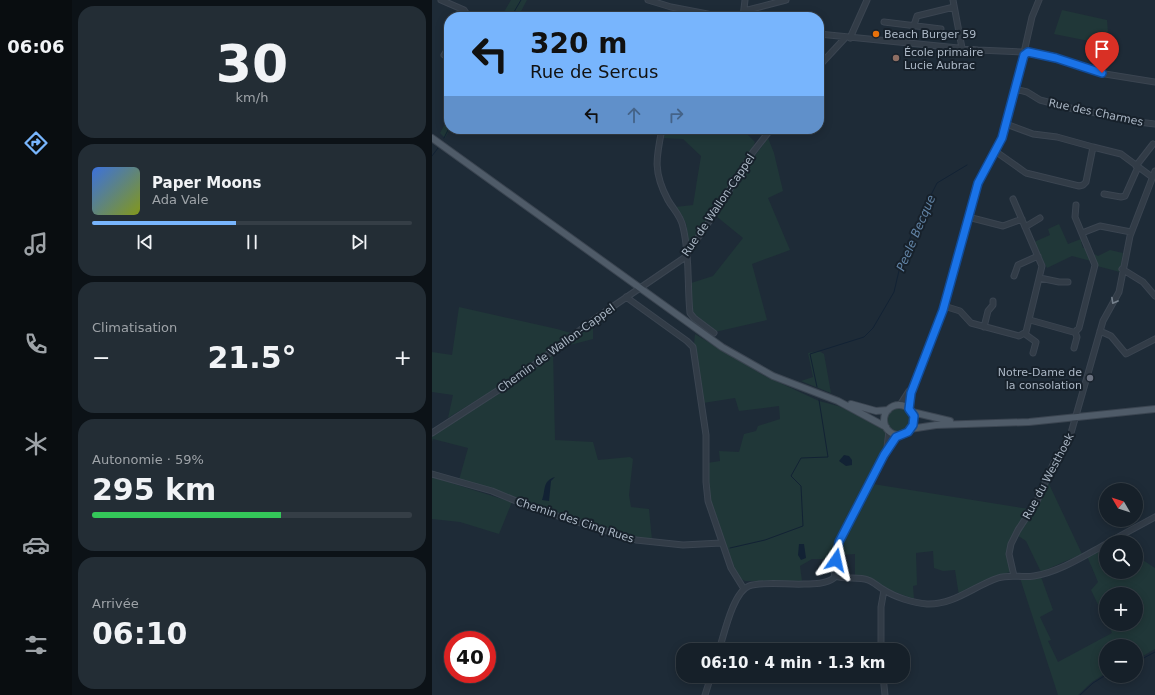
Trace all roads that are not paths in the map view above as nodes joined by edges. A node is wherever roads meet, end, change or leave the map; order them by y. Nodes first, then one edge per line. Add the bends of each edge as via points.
1 (441, 0) edge
2 (648, 0) edge
3 (786, 0) edge
4 (867, 0) edge
5 (953, 0) edge
6 (1039, 0) edge
7 (745, 2) edge
8 (954, 8) junction
9 (745, 11) joint
10 (465, 12) edge
11 (695, 12) edge
12 (884, 22) dead end
13 (914, 25) junction
14 (941, 29) dead end
15 (824, 35) edge
16 (848, 38) junction
17 (962, 48) junction
18 (1025, 52) junction
19 (824, 61) edge
20 (1155, 82) edge
21 (1015, 89) junction
22 (1006, 124) junction
23 (1155, 124) edge
24 (661, 134) edge
25 (768, 134) edge
26 (432, 138) edge
27 (1153, 144) dead end
28 (1093, 147) junction
29 (995, 151) junction
30 (1137, 167) junction
31 (1155, 171) edge
32 (1152, 177) junction
33 (1104, 194) dead end
34 (1013, 199) dead end
35 (1076, 205) dead end
36 (968, 217) junction
37 (1040, 218) dead end
38 (1022, 219) junction
39 (1025, 227) junction
40 (1131, 232) junction
41 (1082, 233) junction
42 (687, 254) junction
43 (1038, 256) junction
44 (1122, 269) junction
45 (1014, 276) dead end
46 (1040, 278) junction
47 (1068, 282) dead end
48 (639, 288) junction
49 (1155, 296) edge
50 (626, 297) junction
51 (993, 301) dead end
52 (944, 306) junction
53 (1030, 320) junction
54 (984, 327) junction
55 (1100, 331) junction
56 (1075, 332) junction
57 (714, 333) dead end
58 (1025, 334) junction
59 (1155, 339) edge
60 (1074, 348) dead end
61 (1033, 353) dead end
62 (915, 380) junction
63 (838, 401) junction
64 (900, 405) junction
65 (1155, 409) edge
66 (888, 410) junction
67 (911, 410) junction
68 (1076, 418) junction
69 (973, 424) junction
70 (888, 429) junction
71 (910, 429) junction
72 (432, 433) edge
73 (898, 435) junction
74 (884, 455) junction
75 (432, 474) edge
76 (1155, 517) edge
77 (1123, 535) edge
78 (721, 543) junction
79 (1099, 548) edge
80 (835, 576) junction
81 (1014, 576) junction
82 (744, 589) junction
83 (884, 590) junction
84 (722, 643) edge
85 (881, 643) edge
86 (709, 683) edge
87 (884, 683) edge
88 (705, 695) edge
89 (885, 695) edge

1 - 10 street
2 - 11 street
3 - 9 street
4 - 16 street
5 - 8 street
6 - 18 street via 1032,18
7 - 9 street
8 - 13 street via 917,16
8 - 17 street
12 - 13 street
13 - 14 street
15 - 16 street
16 - 17 street
16 - 19 street
17 - 18 street
18 - 20 street via 1056,58 1102,73
18 - 21 street
21 - 22 street
21 - 23 street, Rue des Charmes via 1044,101 1074,109
22 - 28 street via 1033,134 1057,137
22 - 29 street
24 - 42 street via 656,168 668,198 682,222
25 - 42 street, Rue de Wallon-Cappel via 749,158 716,213
26 - 48 main road
27 - 30 street
28 - 29 street via 1087,180 1080,186 1026,173
28 - 30 street via 1119,153
29 - 36 street via 979,180
30 - 32 street
30 - 33 street via 1125,196 1121,198
31 - 32 street, Rue du Westhoek
32 - 40 street, Rue du Westhoek
34 - 38 street
35 - 41 street via 1074,215
36 - 38 street via 1003,226
36 - 52 street
37 - 39 street
38 - 39 street
39 - 43 street
40 - 41 street via 1100,226
40 - 44 street, Rue du Westhoek
41 - 56 street via 1093,259 1094,269 1079,326
42 - 48 street, Rue de Wallon-Cappel
42 - 57 street via 691,314
43 - 45 street via 1018,265
43 - 46 street via 1043,268
44 - 49 street via 1143,282
44 -> 55 street, Rue du Westhoek via 1119,292 1105,316
46 - 47 street
46 - 53 street
48 - 50 street, Chemin de Wallon-Cappel
48 - 63 main road via 740,359 789,383
50 - 72 street, Chemin de Wallon-Cappel via 514,380
50 - 78 street via 693,347 706,435 707,495
51 - 54 street
52 - 54 street via 960,311 968,322
52 - 62 street
53 - 56 street
53 - 58 street
54 - 58 street via 1019,336
55 - 59 street via 1111,336 1126,354
55 - 68 street, Rue du Westhoek
56 - 60 street via 1077,337
58 - 61 street via 1036,342
62 - 64 street
62 - 67 street via 910,399
63 - 66 main road via 876,411
63 - 70 main road
64 - 66 main road
64 - 67 main road
65 - 68 main road
66 - 70 main road via 884,419
67 - 69 main road via 934,419
67 - 71 main road via 914,421
68 - 69 main road
68 - 81 street, Rue du Westhoek via 1069,442 1055,460 1038,498 1012,542 1010,554
69 - 71 main road via 932,425
70 - 73 main road
70 - 74 street via 889,441
71 - 73 main road
73 - 74 street
74 - 80 street via 839,542
75 - 78 street, Chemin des Cinq Rues via 492,491 541,511 636,540 683,544
76 - 77 street
78 - 82 street via 731,568
79 - 81 street via 1041,574 1030,577
80 - 82 street via 830,581 817,584 756,585
80 - 83 street via 867,579
81 - 83 street via 996,579 962,596 933,604 914,601
82 - 84 street via 736,600
83 - 85 street
86 - 88 street
87 - 89 street

